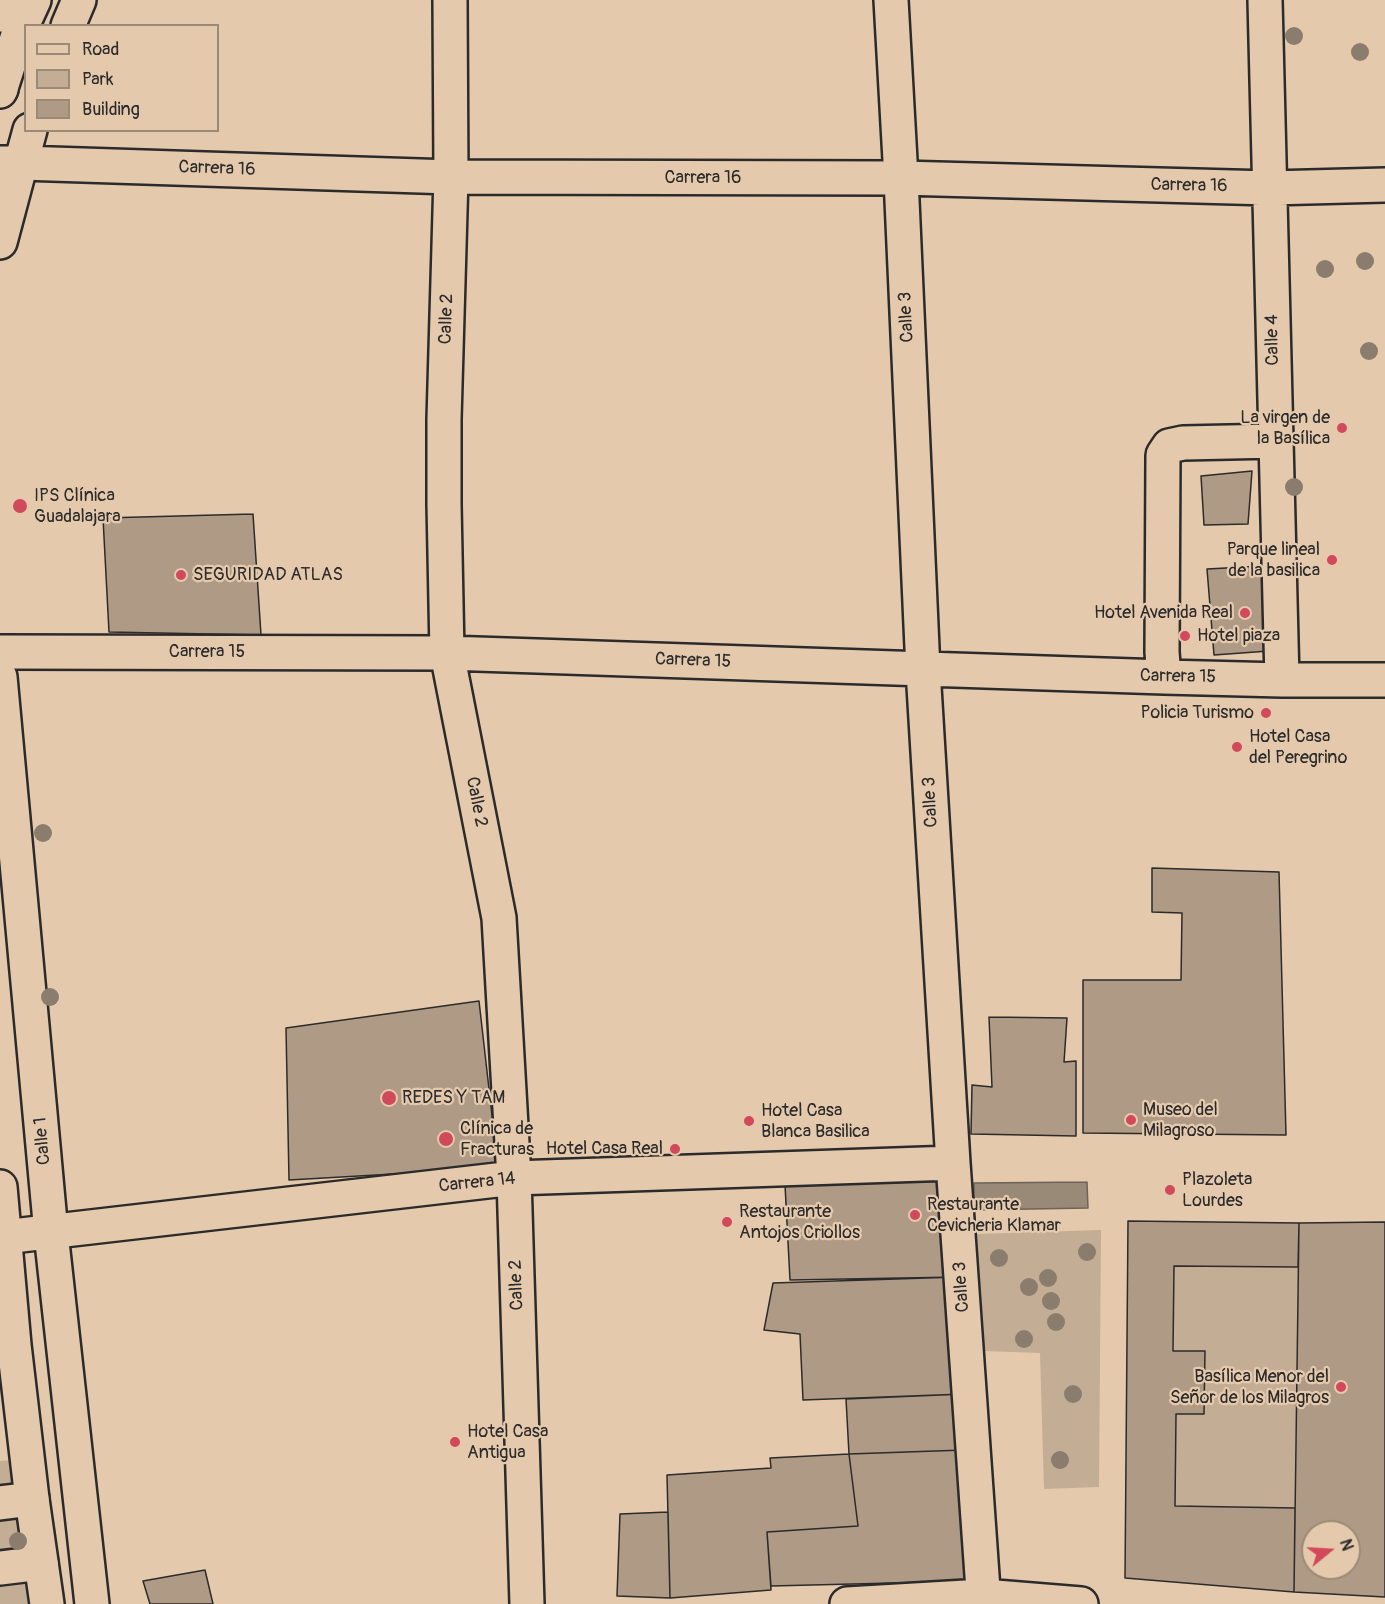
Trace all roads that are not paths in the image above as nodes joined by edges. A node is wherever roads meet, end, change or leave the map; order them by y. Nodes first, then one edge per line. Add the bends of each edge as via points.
1 (7, 0) edge
2 (34, 0) edge
3 (79, 0) edge
4 (450, 0) edge
5 (891, 0) edge
6 (1265, 0) edge
7 (0, 15) edge
8 (69, 24) edge
9 (0, 90) edge
10 (29, 132) edge
11 (10, 163) edge
12 (451, 177) junction
13 (901, 178) junction
14 (1385, 185) edge
15 (1270, 188) junction
16 (0, 242) edge
17 (1276, 441) junction
18 (0, 652) edge
19 (447, 653) junction
20 (923, 670) junction
21 (0, 676) edge
22 (1164, 677) junction
23 (1282, 680) junction
24 (1385, 680) edge
25 (953, 1163) junction
26 (514, 1178) junction
27 (0, 1187) edge
28 (51, 1233) junction
29 (4, 1237) junction
30 (32, 1499) junction
31 (0, 1503) edge
32 (41, 1563) junction
33 (0, 1568) edge
34 (983, 1600) edge
35 (47, 1604) edge
36 (92, 1604) edge
37 (527, 1604) edge
38 (847, 1604) edge
39 (1081, 1604) edge

1 - 7 street
2 - 9 street
3 - 8 street
4 - 12 street, Calle 2
5 - 13 street, Calle 3
6 - 15 street, Calle 4
10 - 11 street
11 - 12 street, Carrera 16
11 - 16 street
12 - 13 street, Carrera 16
12 - 19 street, Calle 2 via 444,430
13 - 15 street, Carrera 16
13 - 20 street, Calle 3
14 - 15 street, Carrera 16
15 - 17 street, Calle 4
17 - 22 street via 1183,443 1169,446 1162,455
17 - 23 street, Calle 4
18 - 19 street, Carrera 15
19 - 20 street, Carrera 15
19 - 26 street, Calle 2 via 499,918
20 - 22 street, Carrera 15
20 - 25 street, Calle 3
21 - 28 street, Calle 1
22 - 23 street, Carrera 15
23 - 24 street, Carrera 15
25 - 26 street, Carrera 14
25 - 34 street, Calle 3
26 - 28 street, Carrera 14
26 - 37 street, Calle 2
27 - 29 street
28 - 29 street, Carrera 14
28 - 36 street, Calle 1
29 - 30 street
30 - 31 street
30 - 32 street
32 - 33 street
32 - 35 street
34 - 38 street
34 - 39 street

